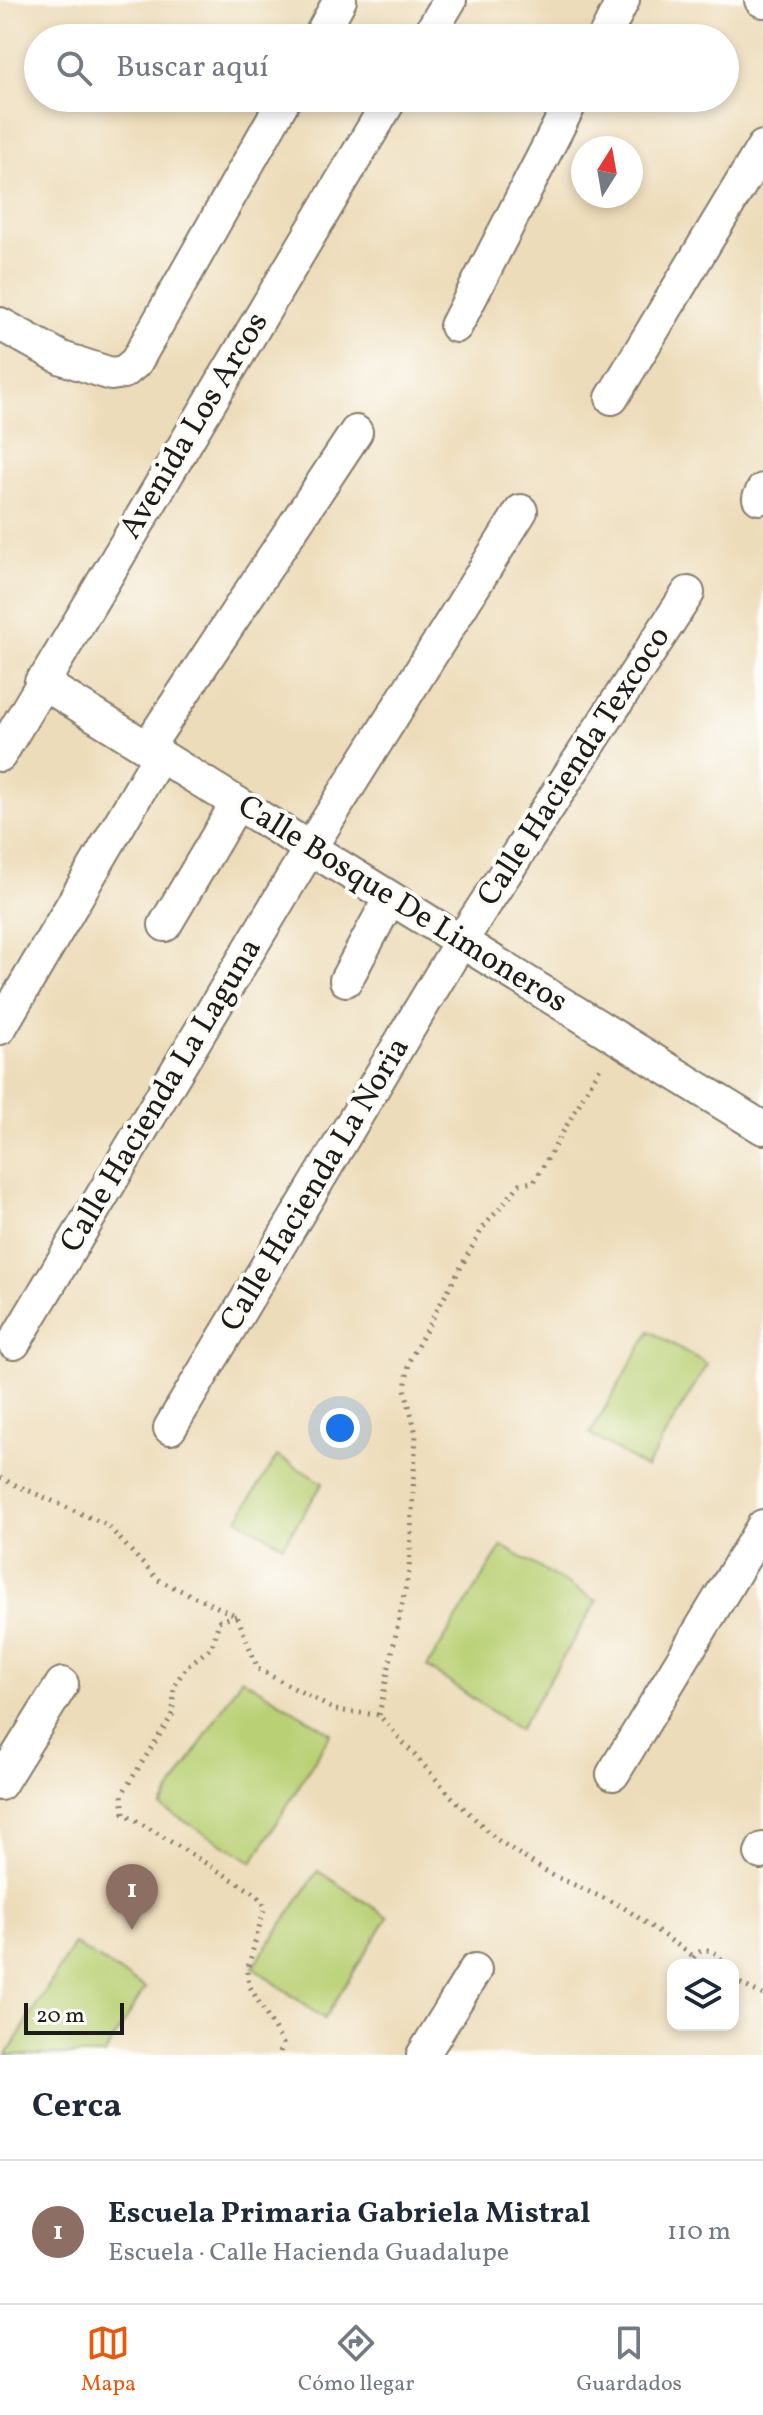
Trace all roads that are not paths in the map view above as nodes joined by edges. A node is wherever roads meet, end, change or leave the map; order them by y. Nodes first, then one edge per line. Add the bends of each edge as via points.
1 (340, 0) edge
2 (450, 0) edge
3 (623, 0) edge
4 (327, 24) edge
5 (435, 24) edge
6 (611, 24) edge
7 (277, 112) edge
8 (383, 112) edge
9 (566, 112) edge
10 (763, 147) edge
11 (0, 324) edge
12 (456, 326) dead end
13 (612, 398) dead end
14 (356, 432) dead end
15 (521, 511) dead end
16 (688, 593) dead end
17 (41, 682) junction
18 (154, 751) junction
19 (0, 755) edge
20 (237, 803) junction
21 (310, 848) junction
22 (390, 898) junction
23 (165, 925) dead end
24 (461, 941) junction
25 (346, 980) dead end
26 (0, 1028) edge
27 (763, 1128) edge
28 (14, 1343) dead end
29 (170, 1428) dead end
30 (763, 1526) edge
31 (62, 1684) dead end
32 (613, 1774) dead end
33 (0, 1784) edge
34 (475, 1970) dead end
35 (423, 2055) edge

1 - 4 street
2 - 5 street
3 - 6 street
7 - 11 street via 136,362 124,372 111,374 62,358
8 - 17 street, Avenida Los Arcos
9 - 12 street
10 - 13 street
14 - 18 street
15 - 21 street, Calle Hacienda La Laguna
16 - 24 street, Calle Hacienda Texcoco
17 - 18 street, Calle Bosque De Limoneros
17 - 19 street, Avenida Los Arcos
18 - 20 street, Calle Bosque De Limoneros
18 - 26 street
20 - 21 street, Calle Bosque De Limoneros
20 - 23 street
21 - 22 street, Calle Bosque De Limoneros
21 - 28 street, Calle Hacienda La Laguna
22 - 24 street, Calle Bosque De Limoneros
22 - 25 street
24 - 27 street, Calle Bosque De Limoneros
24 - 29 street, Calle Hacienda La Noria
30 - 32 street
31 - 33 street
34 - 35 street

